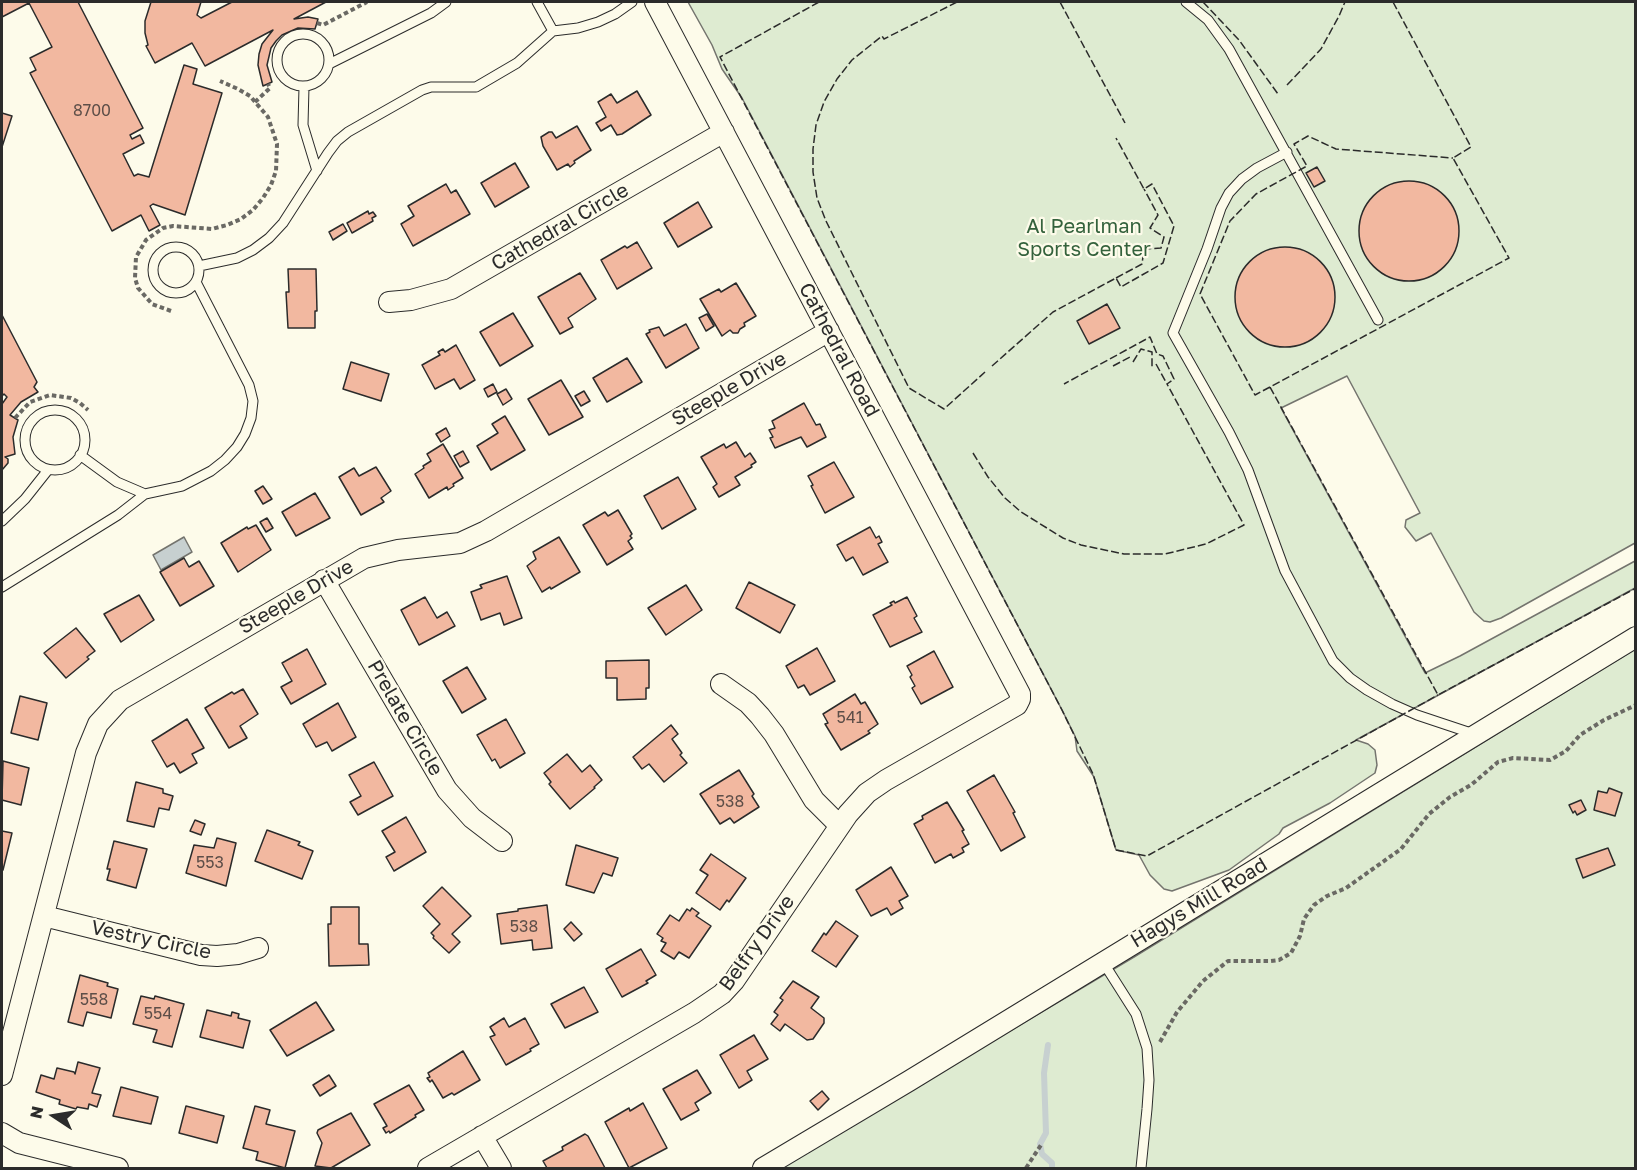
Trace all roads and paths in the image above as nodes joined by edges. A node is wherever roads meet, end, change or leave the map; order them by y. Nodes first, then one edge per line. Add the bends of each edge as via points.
1 (367, 2) edge
2 (446, 2) edge
3 (537, 2) edge
4 (632, 2) edge
5 (655, 2) edge
6 (1186, 2) edge
7 (317, 23) dead end
8 (553, 31) junction
9 (329, 64) junction
10 (220, 81) dead end
11 (268, 84) dead end
12 (303, 87) junction
13 (255, 102) junction
14 (724, 132) junction
15 (1287, 152) junction
16 (317, 171) junction
17 (199, 267) junction
18 (196, 282) junction
19 (389, 302) dead end
20 (171, 311) dead end
21 (1378, 320) dead end
22 (829, 331) junction
23 (88, 410) dead end
24 (15, 418) dead end
25 (80, 456) junction
26 (48, 470) junction
27 (145, 494) junction
28 (2, 521) edge
29 (324, 580) junction
30 (2, 587) edge
31 (1635, 638) edge
32 (721, 684) dead end
33 (1020, 699) joint
34 (1635, 705) edge
35 (1476, 734) junction
36 (840, 826) junction
37 (502, 841) dead end
38 (44, 916) junction
39 (258, 948) dead end
40 (1103, 962) junction
41 (1148, 1064) junction
42 (2, 1075) edge
43 (2, 1133) edge
44 (482, 1136) junction
45 (1041, 1145) dead end
46 (118, 1168) edge
47 (428, 1168) edge
48 (501, 1168) edge
49 (763, 1168) edge
50 (1026, 1168) edge
51 (1141, 1168) edge

1 - 7 path via 324,25
2 - 9 lane
3 - 8 lane
4 - 8 lane via 598,22
5 - 14 street, Cathedral Road
6 - 15 lane via 1219,33
8 - 16 lane via 517,63 476,87 422,90 348,132 337,141
9 - 12 lane via 320,80
9 - 12 lane via 325,47 311,35 285,41 277,56 280,74 286,81
10 - 13 path via 238,88
11 - 13 path via 270,88
12 - 16 lane via 303,125
13 - 20 path via 268,117 277,144 276,171 254,210 227,225 163,228 140,248 134,268 138,288 152,304
14 - 19 street, Cathedral Circle via 451,289
14 - 22 street, Cathedral Road
15 - 21 lane
15 - 35 lane via 1257,168 1229,193 1173,333 1248,470 1285,572 1333,661 1350,678 1392,704
16 - 17 lane via 269,238 237,258
17 - 18 lane
17 - 18 lane via 191,252 177,247 162,252 153,266 156,281 167,292 183,292
18 - 27 lane via 249,384 251,418 237,447 211,471 182,486
22 - 29 street, Steeple Drive via 473,538 444,546 380,553
22 - 33 street, Cathedral Road
23 - 24 path via 71,398 50,394 30,402
25 - 26 lane via 67,468
25 - 26 lane via 84,437 77,420 61,411 43,413 29,425 25,443 33,460
25 - 27 lane via 117,482
26 - 28 lane
27 - 30 lane via 118,516
29 - 37 street, Prelate Circle via 447,790 472,818
29 - 38 street, Steeple Drive via 133,691 108,712 98,724 86,753
31 - 35 street, Hagys Mill Road
32 - 36 street via 760,716 814,800
33 - 36 street, Belfry Drive via 1017,705 877,786 857,803
34 - 41 path via 1580,735 1566,751 1550,760 1513,758 1498,762 1450,797 1401,849 1347,888 1314,905 1291,953 1279,960 1228,961 1203,981 1177,1012
35 - 40 street, Hagys Mill Road
36 - 44 street, Belfry Drive via 722,994
38 - 39 street, Vestry Circle via 201,955 238,954
38 - 42 street, Steeple Drive
40 - 41 lane via 1136,1014 1148,1048
40 - 49 street, Hagys Mill Road
41 - 51 lane
43 - 46 street via 19,1143
44 - 47 street, Belfry Drive
44 - 48 street
45 - 50 path

